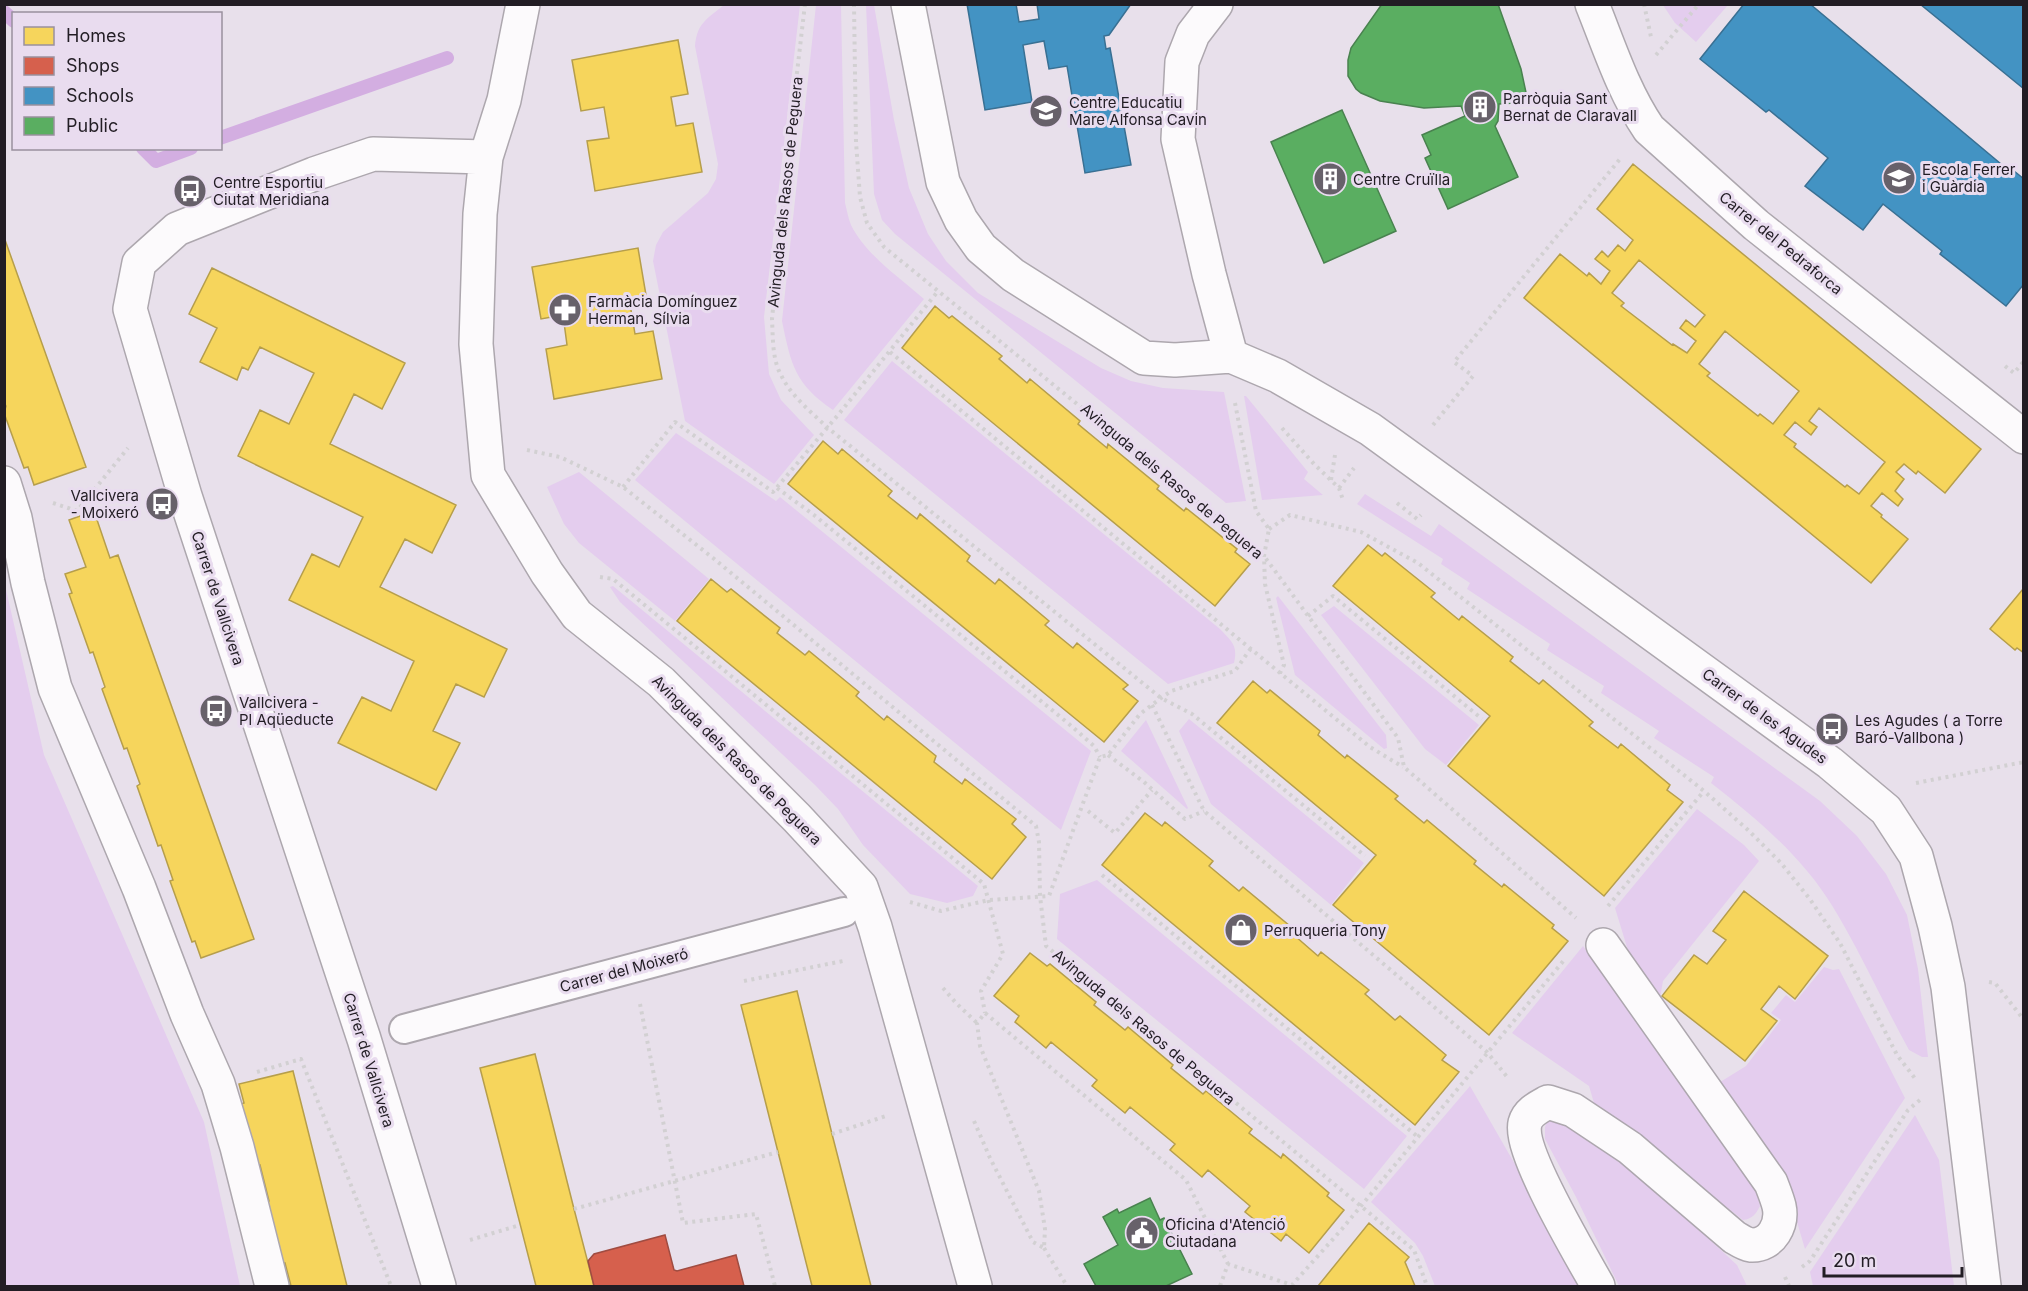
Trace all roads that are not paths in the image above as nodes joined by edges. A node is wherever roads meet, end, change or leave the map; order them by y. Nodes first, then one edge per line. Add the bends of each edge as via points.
1 (523, 4) edge
2 (909, 4) edge
3 (1216, 4) edge
4 (1592, 4) edge
5 (486, 157) junction
6 (1231, 356) junction
7 (2024, 437) edge
8 (5, 485) edge
9 (844, 912) dead end
10 (1603, 945) dead end
11 (404, 1029) dead end
12 (272, 1287) edge
13 (439, 1287) edge
14 (975, 1287) edge
15 (1598, 1287) edge
16 (1984, 1287) edge

1 - 5 street, Avinguda dels Rasos de Peguera via 504,100
2 - 6 street via 943,182 961,220 981,248 1012,275 1144,358
3 - 6 street via 1193,34 1182,62 1178,139
4 - 7 street, Carrer del Pedraforca via 1624,83 1649,129 1756,225
5 - 13 street, Carrer de Vallcivera via 373,154 177,229 139,263 130,309 184,496 364,1039
5 - 14 street, Avinguda dels Rasos de Peguera via 476,344 488,475 577,615 661,682 861,887
6 - 16 street, Carrer de les Agudes via 1278,376 1370,429 1830,763 1886,810 1916,855 1944,967
8 - 12 street via 55,688 218,1084
9 - 11 street, Carrer del Moixeró
10 - 15 street via 1771,1183 1780,1207 1779,1225 1773,1236 1763,1244 1749,1245 1734,1237 1630,1148 1574,1110 1548,1102 1533,1110 1525,1123 1526,1143

